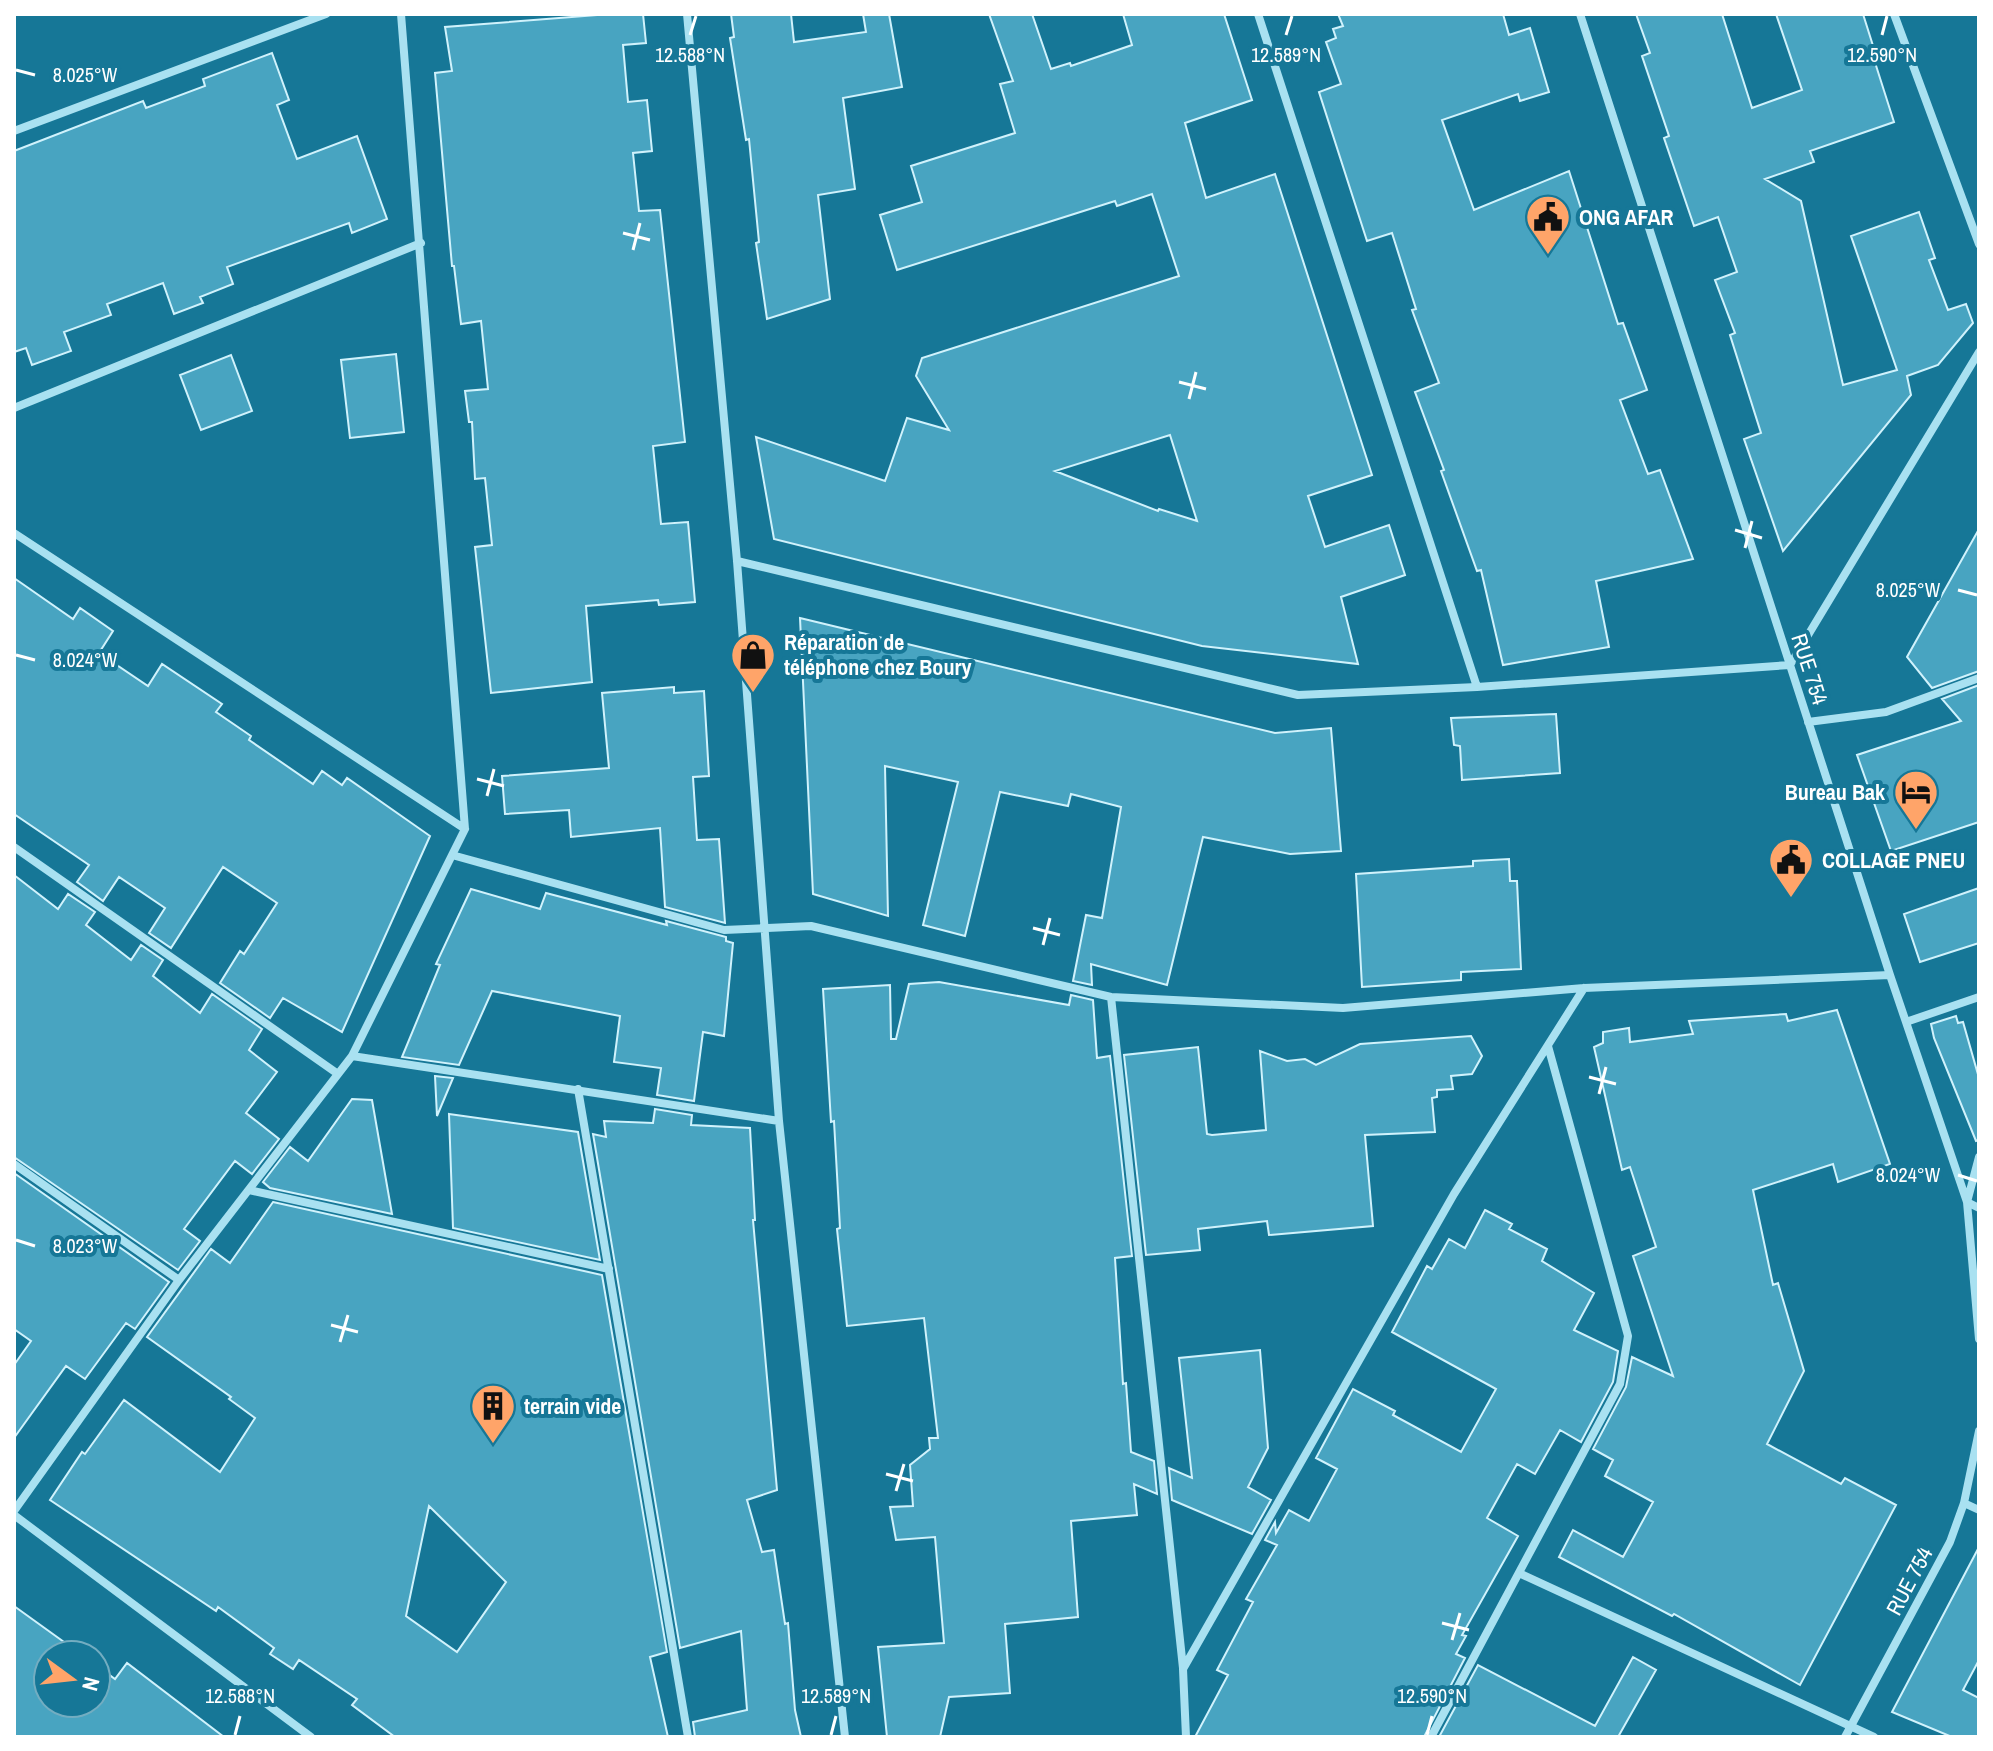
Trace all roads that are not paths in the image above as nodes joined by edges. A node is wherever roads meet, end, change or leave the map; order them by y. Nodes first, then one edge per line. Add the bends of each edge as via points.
1 (326, 14) edge
2 (401, 14) edge
3 (687, 14) edge
4 (1258, 14) edge
5 (1580, 14) edge
6 (1894, 14) edge
7 (14, 131) edge
8 (421, 243) junction
9 (1979, 244) edge
10 (1979, 352) edge
11 (14, 408) edge
12 (14, 533) edge
13 (737, 561) junction
14 (1790, 665) junction
15 (1979, 678) edge
16 (1477, 687) junction
17 (1808, 722) junction
18 (465, 829) junction
19 (14, 847) edge
20 (452, 855) junction
21 (764, 928) junction
22 (1890, 975) junction
23 (1584, 988) junction
24 (1111, 997) junction
25 (1979, 997) edge
26 (1906, 1022) junction
27 (1548, 1046) junction
28 (352, 1056) junction
29 (338, 1074) junction
30 (578, 1089) junction
31 (779, 1121) junction
32 (1979, 1157) edge
33 (14, 1164) edge
34 (249, 1190) junction
35 (1967, 1202) junction
36 (1979, 1208) edge
37 (609, 1269) junction
38 (179, 1280) junction
39 (1979, 1339) edge
40 (1979, 1431) edge
41 (1964, 1503) junction
42 (1979, 1510) edge
43 (14, 1513) edge
44 (1519, 1573) junction
45 (1183, 1669) junction
46 (1851, 1726) junction
47 (846, 1735) edge
48 (311, 1737) edge
49 (688, 1737) edge
50 (1186, 1737) edge
51 (1431, 1737) edge
52 (1845, 1737) edge
53 (1874, 1737) edge

1 - 7 street
2 - 8 street
3 - 13 street
4 - 16 street
5 - 14 street, RUE 754
6 - 9 street
8 - 11 street
8 - 18 street
10 - 14 street
12 - 18 street
13 - 16 street via 1298,695
13 - 21 street
14 - 16 street
14 - 17 street, RUE 754
15 - 17 street via 1886,712
17 - 22 street, RUE 754
18 - 20 street
19 - 29 street
20 - 21 street via 724,930
20 - 28 street
21 - 24 street via 811,926
21 - 31 street
22 - 23 street
22 - 26 street, RUE 754
23 - 24 street via 1343,1008
23 - 27 street
24 - 45 street
25 - 26 street
26 - 35 street, RUE 754
27 - 44 street via 1628,1336 1620,1384
27 - 45 street via 1454,1194
28 - 29 street
28 - 30 street
29 - 34 street
30 - 31 street
30 - 37 street
31 - 47 street
32 - 35 street
33 - 38 street
34 - 37 street
34 - 38 street
35 - 36 street
35 - 39 street, RUE 754
37 - 49 street
38 - 43 street
40 - 41 street, RUE 754
41 - 42 street
41 - 46 street, RUE 754 via 1950,1542
43 - 48 street
44 - 46 street
44 - 51 street
45 - 50 street
46 - 52 street, RUE 754
46 - 53 street

